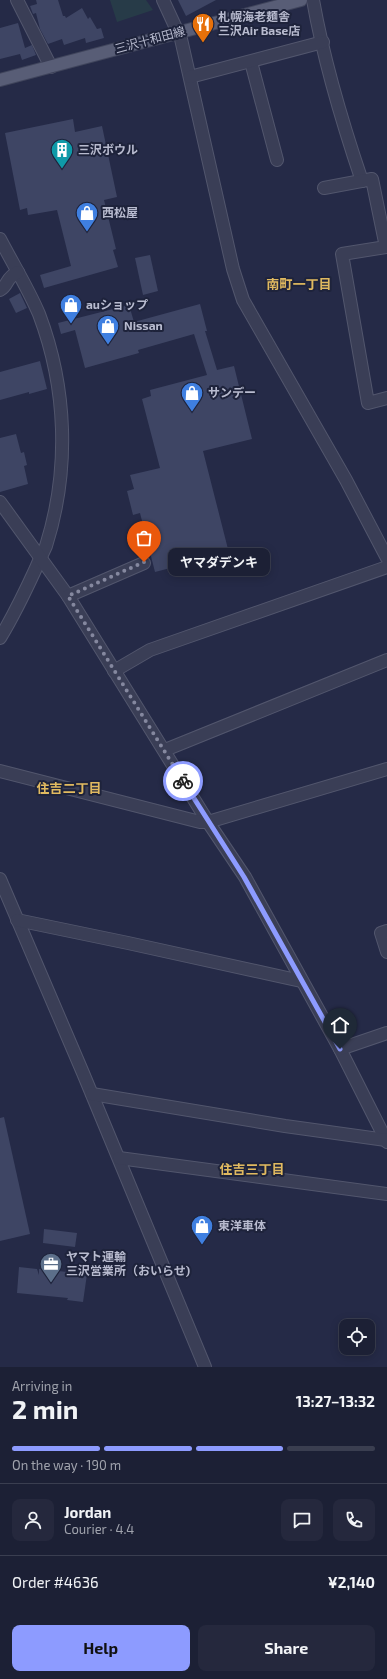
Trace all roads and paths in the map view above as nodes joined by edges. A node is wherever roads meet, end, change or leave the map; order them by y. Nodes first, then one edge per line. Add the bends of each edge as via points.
1 (17, 0) edge
2 (163, 0) edge
3 (301, 0) edge
4 (313, 0) edge
5 (288, 2) edge
6 (179, 32) junction
7 (323, 42) junction
8 (251, 62) junction
9 (51, 67) junction
10 (190, 77) junction
11 (0, 80) edge
12 (277, 160) dead end
13 (362, 181) junction
14 (324, 188) dead end
15 (0, 239) edge
16 (18, 272) junction
17 (0, 290) edge
18 (387, 398) edge
19 (0, 502) edge
20 (40, 558) junction
21 (387, 558) edge
22 (144, 562) dead end
23 (387, 567) edge
24 (68, 596) junction
25 (0, 638) edge
26 (387, 660) edge
27 (114, 671) junction
28 (164, 750) junction
29 (387, 769) edge
30 (0, 771) edge
31 (208, 822) junction
32 (0, 879) edge
33 (17, 920) junction
34 (387, 931) edge
35 (387, 952) edge
36 (301, 981) junction
37 (387, 1033) edge
38 (340, 1049) junction
39 (92, 1094) junction
40 (386, 1141) edge
41 (119, 1158) junction
42 (387, 1194) edge
43 (205, 1367) edge

1 - 9 street
2 - 6 street
3 - 5 main road, 三沢十和田線
4 - 7 street
5 - 6 main road, 三沢十和田線
6 - 9 main road, 三沢十和田線
6 - 10 street
7 - 8 street
7 - 13 street via 341,118
8 - 10 street
8 - 12 street
9 - 11 main road, 三沢十和田線
10 - 21 street via 233,269 243,300 346,480
13 - 14 street
13 - 18 street via 372,179 386,247 342,254 368,403
15 - 16 street
16 - 17 street via 10,276
16 - 20 street via 38,314 53,359 62,416 57,503
19 - 20 street
20 - 24 street
20 - 25 street via 16,611
22 - 24 street
23 - 27 street via 150,650
24 - 27 street
26 - 28 street
27 - 28 street
28 - 31 street
29 - 31 street
30 - 31 street
31 - 36 street via 244,877
32 - 33 street
33 - 36 street
33 - 39 street
34 - 35 street via 381,933
36 - 38 street
37 - 38 street
38 - 40 street
39 - 40 street
39 - 41 street
41 - 42 street
41 - 43 street

